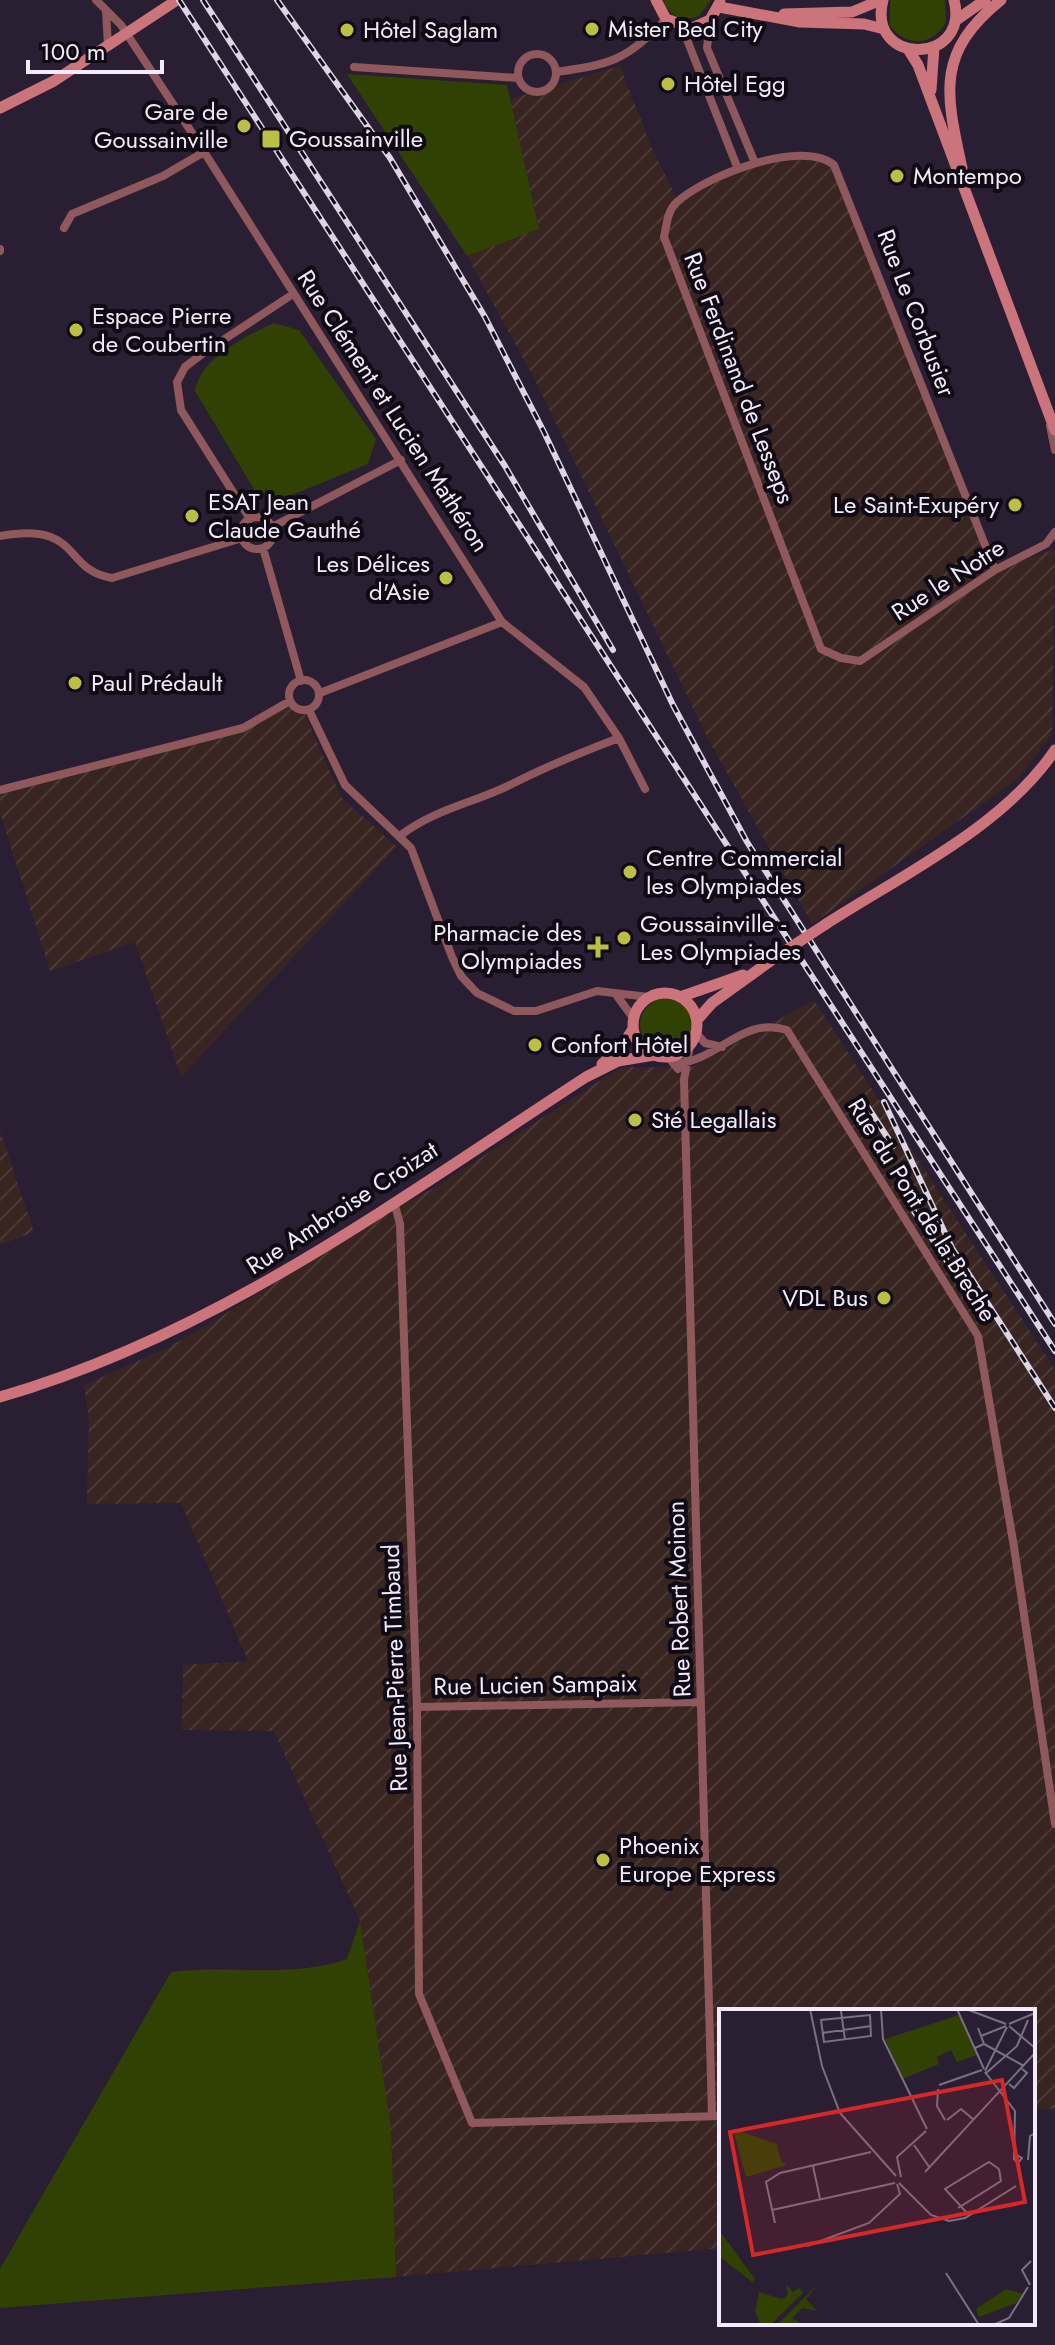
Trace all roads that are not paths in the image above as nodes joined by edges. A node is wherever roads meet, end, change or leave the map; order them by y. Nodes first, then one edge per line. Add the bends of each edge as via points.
1 (96, 0) edge
2 (177, 0) edge
3 (656, 0) edge
4 (882, 0) edge
5 (954, 0) edge
6 (985, 0) edge
7 (1001, 0) edge
8 (720, 4) edge
9 (106, 11) junction
10 (759, 14) junction
11 (666, 19) junction
12 (710, 20) junction
13 (955, 21) junction
14 (682, 27) junction
15 (884, 29) junction
16 (127, 34) junction
17 (108, 45) junction
18 (934, 47) junction
19 (908, 49) junction
20 (354, 67) dead end
21 (556, 72) junction
22 (518, 78) junction
23 (726, 92) junction
24 (710, 98) junction
25 (932, 103) junction
26 (0, 108) edge
27 (204, 152) junction
28 (755, 163) junction
29 (738, 169) junction
30 (970, 204) junction
31 (64, 228) dead end
32 (293, 294) junction
33 (1047, 410) junction
34 (1055, 430) edge
35 (1055, 450) edge
36 (401, 460) junction
37 (250, 519) junction
38 (272, 527) junction
39 (1055, 532) edge
40 (0, 536) edge
41 (242, 538) junction
42 (263, 548) junction
43 (995, 570) junction
44 (502, 622) junction
45 (860, 661) joint
46 (301, 681) junction
47 (320, 693) junction
48 (290, 701) junction
49 (309, 710) junction
50 (619, 738) junction
51 (1055, 750) edge
52 (645, 789) dead end
53 (0, 790) edge
54 (401, 835) junction
55 (761, 966) junction
56 (616, 995) junction
57 (649, 997) junction
58 (680, 997) junction
59 (697, 1020) junction
60 (634, 1024) junction
61 (693, 1039) junction
62 (723, 1047) junction
63 (654, 1055) junction
64 (672, 1060) junction
65 (689, 1063) junction
66 (586, 1077) junction
67 (684, 1080) junction
68 (394, 1202) junction
69 (0, 1397) edge
70 (701, 1702) junction
71 (417, 1707) junction
72 (1055, 1824) edge
73 (717, 2116) edge

1 - 9 street, Rue Clément et Lucien Mathéron
2 - 16 main road
3 - 11 main road
4 - 10 main road via 852,12
4 - 15 main road
5 - 13 main road
6 - 13 main road
7 - 30 main road via 968,30 949,73 948,106
8 - 10 main road
8 - 12 main road
9 - 16 street, Rue Clément et Lucien Mathéron
9 - 17 street
10 - 15 main road
11 - 14 main road
11 - 21 street via 630,53 607,65
12 - 14 main road
12 - 23 street via 707,48
13 - 18 main road
14 - 24 street
15 - 19 main road
16 - 17 main road
16 - 27 street, Rue Clément et Lucien Mathéron
17 - 26 main road via 44,87
18 - 19 main road
18 - 25 main road
19 - 25 main road
20 - 22 street
21 - 22 street via 548,89 537,92
21 - 22 street via 551,61 534,55 523,60
23 - 24 street
23 - 28 street
24 - 29 street
25 - 30 main road
27 - 31 street via 163,176 72,214
27 - 32 street, Rue Clément et Lucien Mathéron
28 - 29 street, Rue Le Corbusier
28 - 43 street, Rue Le Corbusier via 808,153 825,157 839,171
29 - 45 street, Rue Ferdinand de Lesseps via 678,201 669,213 664,237 814,634 821,649
30 - 33 main road
32 - 36 street, Rue Clément et Lucien Mathéron
32 - 37 street via 202,354 185,367 177,382 181,410
33 - 34 main road
33 - 35 street
36 - 38 street
36 - 44 street, Rue Clément et Lucien Mathéron
37 - 38 street via 260,517
37 - 41 street via 242,527
38 - 42 street via 271,542
39 - 43 street, Rue le Notre via 1046,544
40 - 41 street via 45,533 70,547 95,573 112,578
41 - 42 street via 248,546
42 - 46 street
43 - 45 street, Rue le Notre
44 - 47 street
44 - 50 street, Rue Clément et Lucien Mathéron via 584,687
46 - 47 street via 311,681
46 - 48 street via 292,686
47 - 49 street
48 - 49 street via 299,710
48 - 53 street via 243,728
49 - 54 street via 345,785
50 - 52 street, Rue Clément et Lucien Mathéron
50 - 54 street via 424,818
51 - 55 main road, bridge via 998,811
54 - 56 street via 411,848 461,976 477,993 514,1011 536,1011 597,991
55 - 58 main road
55 - 59 main road
56 - 57 street
56 - 60 street
57 - 58 main road
57 - 60 main road
58 - 59 main road
59 - 61 main road
60 - 63 main road via 642,1047
60 - 66 main road via 621,1048
61 - 62 street
61 - 64 main road
61 - 65 street, Rue Robert Moinon
62 - 65 street, Rue du Pont de la Breche
62 - 72 street, Rue du Pont de la Breche via 755,1026 787,1030 978,1336
63 - 64 main road
63 - 66 main road via 618,1061
64 - 65 street, Rue du Pont de la Breche
64 - 67 street, Rue Robert Moinon
65 - 67 street, Rue Robert Moinon
66 - 68 main road, Rue Ambroise Croizat
67 - 70 street, Rue Robert Moinon
68 - 69 main road, Rue Ambroise Croizat via 233,1303 112,1360
68 - 71 street, Rue Jean-Pierre Timbaud via 400,1224
70 - 71 street, Rue Lucien Sampaix
70 - 73 street, Rue Robert Moinon
71 - 73 street, Rue Jean-Pierre Timbaud via 419,1994 472,2123

